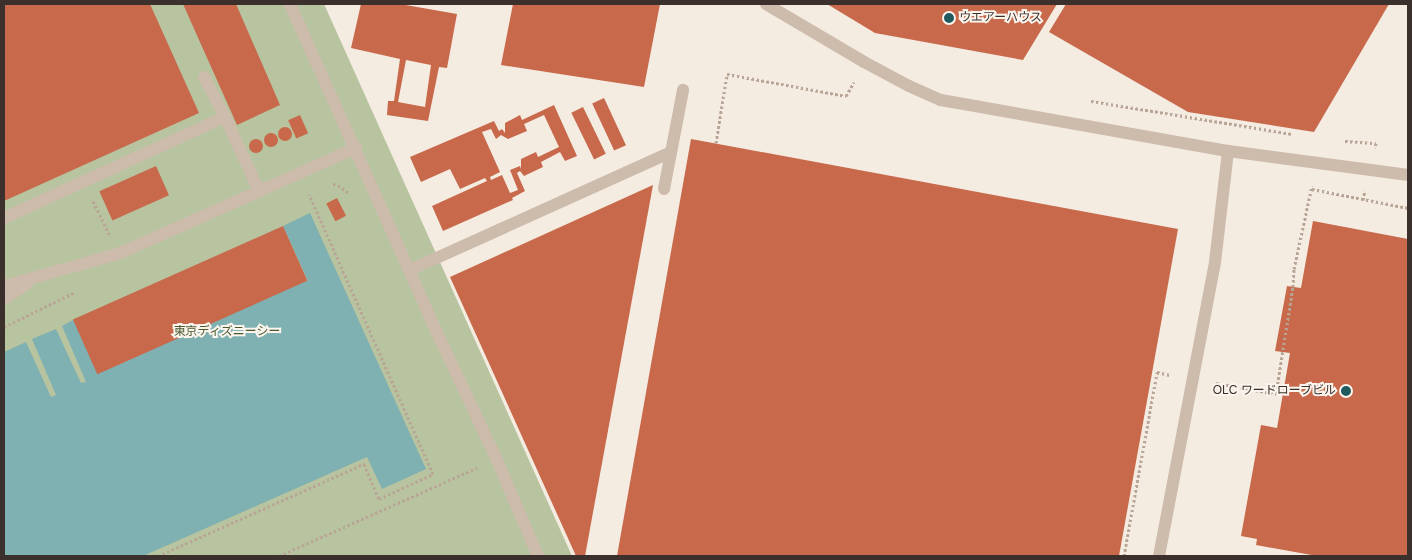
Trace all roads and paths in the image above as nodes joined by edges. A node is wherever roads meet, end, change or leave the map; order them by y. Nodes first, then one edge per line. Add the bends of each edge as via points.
1 (290, 4) edge
2 (766, 4) edge
3 (864, 62) junction
4 (204, 77) dead end
5 (683, 90) dead end
6 (1087, 100) dead end
7 (225, 117) junction
8 (1292, 134) junction
9 (1301, 136) dead end
10 (1339, 141) dead end
11 (716, 143) dead end
12 (356, 148) junction
13 (1228, 151) junction
14 (671, 152) junction
15 (1303, 161) junction
16 (1370, 169) junction
17 (1408, 175) edge
18 (84, 183) junction
19 (326, 183) dead end
20 (664, 189) dead end
21 (1312, 189) junction
22 (259, 191) junction
23 (308, 191) dead end
24 (356, 198) dead end
25 (1363, 200) junction
26 (1408, 208) edge
27 (4, 218) edge
28 (118, 254) junction
29 (1294, 269) dead end
30 (410, 270) junction
31 (41, 275) junction
32 (4, 286) edge
33 (81, 288) dead end
34 (4, 299) edge
35 (4, 327) edge
36 (476, 460) dead end
37 (479, 467) junction
38 (482, 476) dead end
39 (158, 556) edge
40 (279, 556) edge
41 (538, 556) edge
42 (1159, 556) edge

1 - 12 lane
2 - 3 lane
3 - 11 path via 846,96 727,74
3 - 13 lane via 941,100
4 - 7 lane
5 - 14 lane
6 - 8 path
7 - 18 lane
7 - 22 lane
8 - 9 path
8 - 15 path
10 - 16 path via 1376,143
12 - 22 lane
12 - 30 lane
13 - 15 lane
13 - 42 lane via 1215,262
14 - 20 lane
14 - 30 lane
15 - 16 lane
15 - 21 path
16 - 17 lane
16 - 25 path
18 - 27 lane
18 - 28 path
19 - 24 path via 338,185
21 - 25 path
21 - 29 path
22 - 28 lane
23 - 39 path via 433,474 379,499 364,464
25 - 26 path
28 - 31 lane
30 - 41 lane
31 - 32 lane
31 - 34 lane
33 - 35 path
36 - 37 path
37 - 38 path
37 - 40 path

